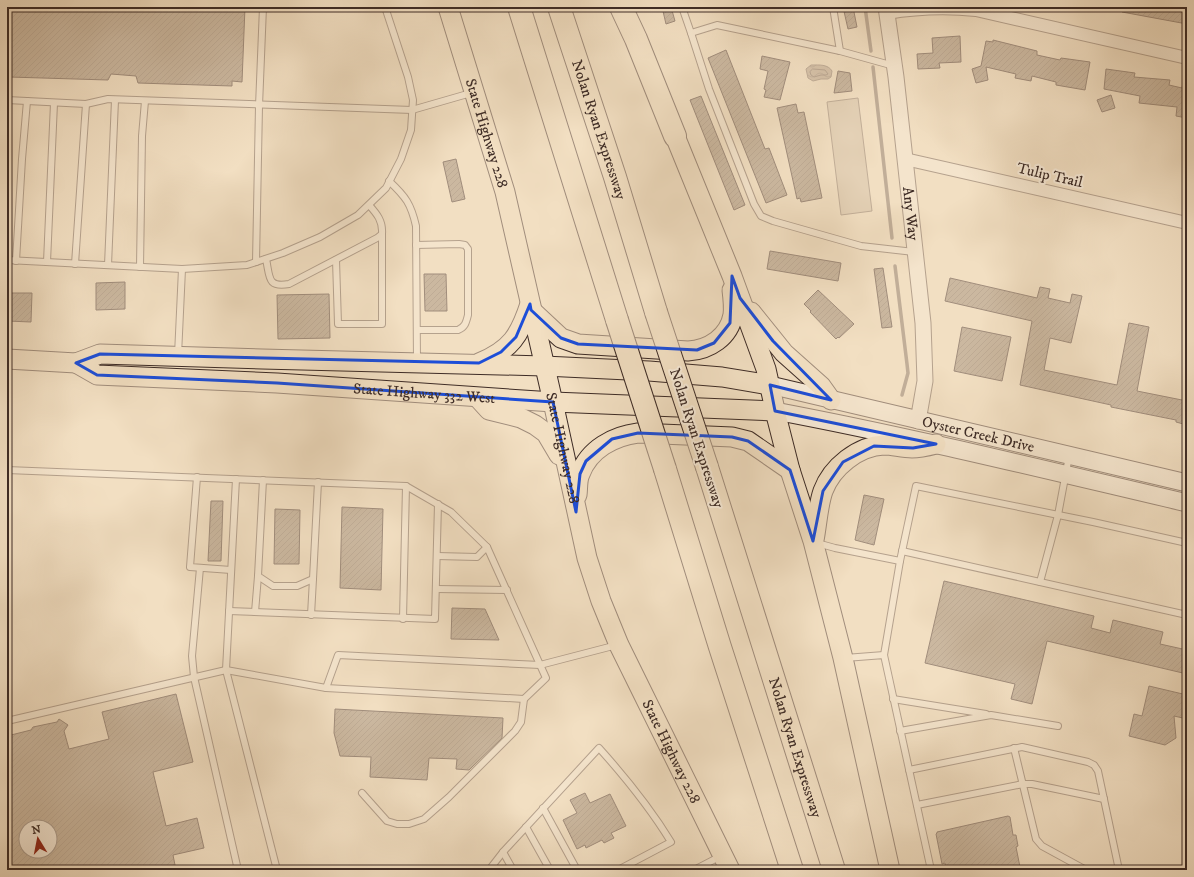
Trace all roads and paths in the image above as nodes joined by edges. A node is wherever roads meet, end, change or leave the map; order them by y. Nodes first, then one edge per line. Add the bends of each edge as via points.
1 (263, 7) edge
2 (385, 7) edge
3 (448, 7) edge
4 (519, 7) edge
5 (559, 7) edge
6 (621, 7) edge
7 (682, 7) edge
8 (833, 7) edge
9 (886, 10) edge
10 (691, 33) junction
11 (840, 51) junction
12 (1187, 58) edge
13 (894, 66) junction
14 (475, 92) junction
15 (7, 100) edge
16 (115, 100) junction
17 (27, 101) junction
18 (145, 101) junction
19 (54, 102) junction
20 (86, 104) junction
21 (259, 106) junction
22 (412, 110) junction
23 (675, 136) joint
24 (905, 159) junction
25 (389, 181) junction
26 (369, 204) junction
27 (1187, 223) edge
28 (382, 234) junction
29 (416, 245) junction
30 (915, 252) junction
31 (266, 259) junction
32 (7, 260) edge
33 (336, 260) junction
34 (16, 261) junction
35 (47, 262) junction
36 (256, 262) junction
37 (75, 264) junction
38 (108, 265) junction
39 (140, 267) junction
40 (182, 269) junction
41 (732, 276) junction
42 (740, 298) junction
43 (531, 307) junction
44 (417, 330) junction
45 (178, 357) junction
46 (7, 359) edge
47 (417, 362) junction
48 (76, 363) junction
49 (479, 363) junction
50 (544, 366) junction
51 (770, 386) junction
52 (478, 398) junction
53 (831, 400) junction
54 (553, 402) junction
55 (775, 411) junction
56 (918, 421) junction
57 (936, 444) junction
58 (1069, 455) junction
59 (566, 465) junction
60 (7, 470) edge
61 (790, 470) junction
62 (1066, 474) junction
63 (197, 477) junction
64 (236, 479) junction
65 (263, 480) junction
66 (318, 482) junction
67 (1187, 483) edge
68 (406, 486) junction
69 (1187, 503) edge
70 (438, 504) junction
71 (576, 512) junction
72 (1058, 514) junction
73 (813, 542) junction
74 (1187, 543) edge
75 (487, 547) junction
76 (902, 551) junction
77 (436, 556) junction
78 (900, 561) junction
79 (200, 568) junction
80 (231, 570) junction
81 (258, 576) junction
82 (313, 579) junction
83 (1040, 582) junction
84 (436, 589) junction
85 (507, 590) junction
86 (229, 611) junction
87 (255, 612) junction
88 (311, 615) junction
89 (1187, 615) edge
90 (403, 619) junction
91 (619, 645) junction
92 (884, 656) junction
93 (843, 658) junction
94 (540, 665) junction
95 (226, 670) junction
96 (194, 678) junction
97 (326, 688) junction
98 (524, 699) junction
99 (893, 699) junction
100 (991, 715) junction
101 (7, 721) edge
102 (1058, 726) dead end
103 (900, 731) junction
104 (1014, 748) junction
105 (909, 770) junction
106 (1023, 784) junction
107 (362, 793) dead end
108 (1104, 799) junction
109 (917, 805) junction
110 (544, 808) junction
111 (526, 827) junction
112 (503, 852) junction
113 (727, 862) edge
114 (238, 870) edge
115 (277, 870) edge
116 (489, 870) edge
117 (513, 870) edge
118 (550, 870) edge
119 (578, 870) edge
120 (619, 870) edge
121 (694, 870) edge
122 (792, 870) edge
123 (834, 870) edge
124 (890, 870) edge
125 (931, 870) edge
126 (1086, 870) edge
127 (1119, 870) edge

1 - 21 lane
2 - 22 lane via 408,77 413,100
3 - 14 main road, State Highway 228
4 - 122 highway, bridge
5 - 123 highway, Nolan Ryan Expressway, bridge
6 - 23 highway
7 - 10 lane
8 - 11 lane
9 - 12 street via 976,10
9 - 13 street, Any Way
10 - 11 lane via 717,25
10 - 30 lane via 712,96 761,216 861,246
11 - 13 lane
13 - 24 street, Any Way
14 - 22 lane
14 - 43 main road, State Highway 228 via 505,192
15 - 17 lane
16 - 18 lane
16 - 20 lane
16 - 38 lane
17 - 19 lane
17 - 34 lane
18 - 21 lane
18 - 39 lane
19 - 20 lane
19 - 35 lane
20 - 37 lane
21 - 22 lane
21 - 36 lane
22 - 25 lane via 411,130 401,159
23 - 41 main road
24 - 27 street, Tulip Trail
24 - 30 street, Any Way
25 - 26 lane via 386,188
25 - 29 lane via 403,194 411,207 416,226
26 - 28 lane via 380,217
26 - 31 lane via 358,215 320,237
28 - 33 lane
28 - 33 lane via 382,324 338,324
29 - 44 lane
29 - 44 lane via 459,244 465,245 468,249 468,315 463,328
30 - 56 street, Any Way via 925,381
31 - 33 lane via 270,278 273,284 278,286 289,284
31 - 36 lane
32 - 34 lane
34 - 35 lane
35 - 37 lane
36 - 40 lane via 247,265
37 - 38 lane
38 - 39 lane
39 - 40 lane
40 - 45 lane
41 - 42 main road
41 - 43 main road via 733,313 730,323 724,334 714,343 698,350 578,344 561,338
42 - 51 main road
42 - 53 main road via 784,353 821,386
43 - 49 main road via 516,337 501,352
43 - 50 main road, State Highway 228
44 - 47 lane
45 - 47 main road, State Highway 332 West
45 - 48 main road, State Highway 332 West via 100,354
46 - 48 main road, State Highway 332 West
47 - 49 main road, State Highway 332 West
48 - 52 main road, State Highway 332 West via 97,375 277,383
49 - 50 main road, State Highway 332 West
50 - 51 main road, State Highway 332 West via 649,370 722,377
50 - 54 main road, State Highway 228
51 - 53 main road, Oyster Creek Drive
51 - 55 main road
52 - 54 main road, State Highway 332 West
52 - 59 main road via 489,410 521,418 546,433
53 - 56 main road, Oyster Creek Drive
54 - 55 main road, State Highway 332 West
54 - 59 main road, State Highway 228
55 - 57 main road, Oyster Creek Drive
55 - 61 main road
56 - 58 main road, Oyster Creek Drive
57 - 62 main road, Oyster Creek Drive
57 - 73 main road via 913,448 874,446 857,452 843,462 823,491
58 - 62 lane
58 - 67 main road, Oyster Creek Drive
59 - 71 main road, State Highway 228
60 - 63 lane
61 - 71 main road via 748,441 732,437 625,434 601,446 586,461 578,480
61 - 73 main road
62 - 69 main road, Oyster Creek Drive
62 - 72 lane
63 - 64 lane
63 - 79 lane via 190,567
64 - 65 lane
64 - 80 lane
65 - 66 lane
65 - 81 lane
66 - 68 lane
66 - 82 lane
68 - 70 lane
68 - 90 lane
70 - 75 lane via 451,512
70 - 77 lane
71 - 91 main road, State Highway 228 via 587,558
72 - 74 lane
72 - 76 lane via 916,486
72 - 83 lane
73 - 78 lane
73 - 93 main road
75 - 77 lane via 477,557
75 - 85 lane
76 - 78 lane
76 - 83 lane
77 - 84 lane
78 - 92 lane
79 - 80 lane
79 - 96 lane via 192,656
80 - 86 lane
81 - 82 lane via 273,586 297,586
81 - 87 lane
82 - 88 lane
83 - 89 lane
84 - 85 lane
84 - 90 lane via 435,619
85 - 94 lane
86 - 87 lane
86 - 95 lane
87 - 88 lane
88 - 90 lane
91 - 94 lane
91 - 113 main road, State Highway 228
92 - 93 lane
92 - 99 lane
93 - 124 main road
94 - 97 lane via 338,656
94 - 98 lane via 546,678
95 - 96 lane
95 - 97 lane
95 - 115 lane
96 - 101 lane
96 - 114 lane
97 - 98 lane
98 - 107 lane via 521,722 515,731 424,819 409,824 387,821
99 - 100 lane
99 - 103 lane
100 - 102 lane
100 - 103 lane
103 - 105 lane
104 - 105 lane
104 - 106 lane
104 - 108 lane via 1022,747 1094,765 1098,771
105 - 109 lane
106 - 108 lane
106 - 109 lane
106 - 126 lane via 1036,839 1042,846
108 - 127 lane
109 - 125 lane
110 - 111 lane
110 - 119 lane
110 - 120 lane via 599,748 654,814 671,842
111 - 112 lane
111 - 118 lane
112 - 116 lane
112 - 117 lane
113 - 121 lane

